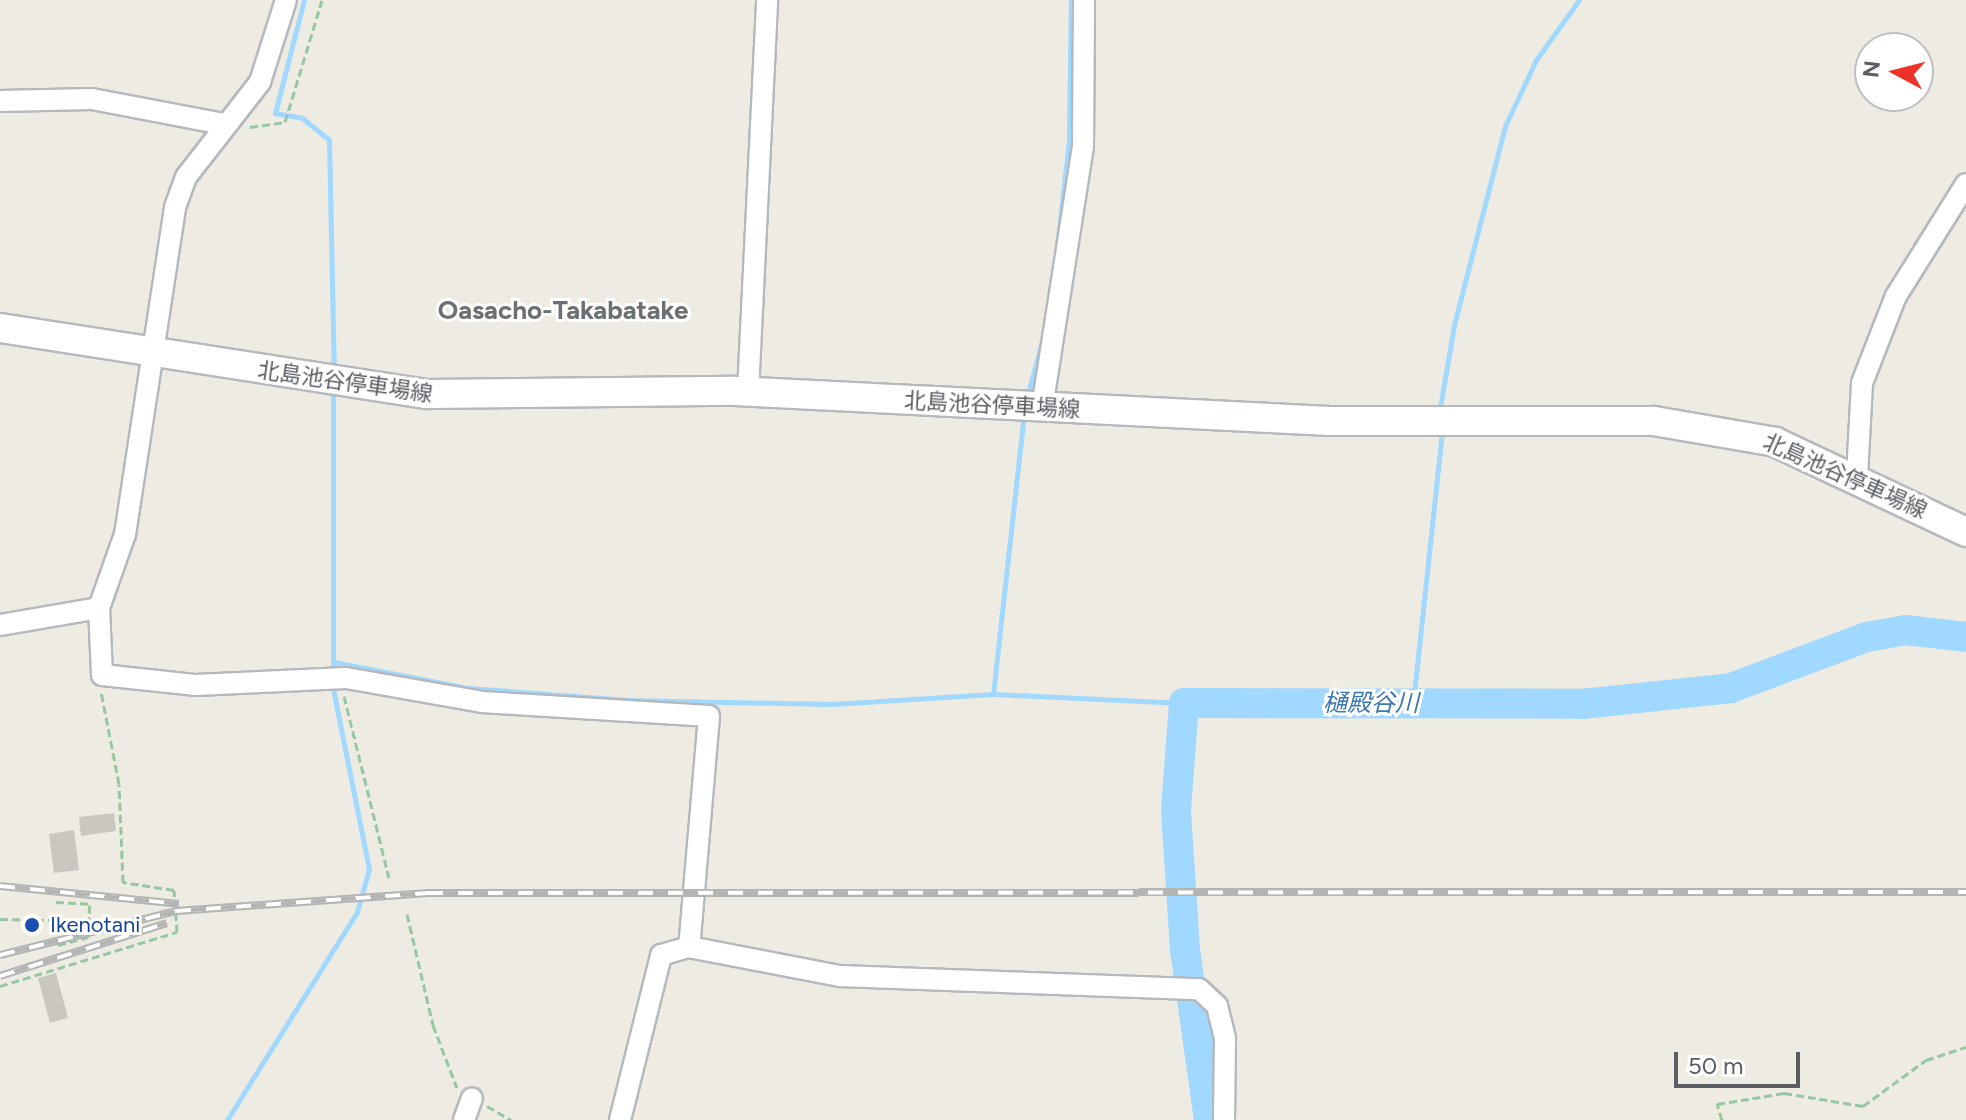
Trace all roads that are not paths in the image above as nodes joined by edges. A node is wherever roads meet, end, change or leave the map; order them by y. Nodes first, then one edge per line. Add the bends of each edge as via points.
1 (286, 0) edge
2 (767, 0) edge
3 (1084, 0) edge
4 (0, 101) edge
5 (231, 115) junction
6 (1966, 184) edge
7 (0, 328) edge
8 (150, 351) junction
9 (748, 392) junction
10 (1031, 407) junction
11 (1857, 476) junction
12 (1966, 532) edge
13 (99, 608) junction
14 (0, 625) edge
15 (689, 947) junction
16 (472, 1098) road end
17 (464, 1120) edge
18 (620, 1120) edge
19 (1224, 1120) edge

1 - 5 street via 260,82
2 - 9 street
3 - 10 street via 1083,147
4 - 5 street via 92,99
5 - 8 street via 186,177 175,208
6 - 11 street via 1896,296 1862,383
7 - 8 main road, 北島池谷停車場線
8 - 9 main road, 北島池谷停車場線 via 426,394
8 - 13 street via 125,534
9 - 10 main road, 北島池谷停車場線
10 - 11 main road, 北島池谷停車場線 via 1359,422 1654,421 1751,435
11 - 12 main road, 北島池谷停車場線
13 - 14 street
13 - 15 street via 102,675 196,685 337,677 482,702 709,716
15 - 18 street via 661,955 653,974
15 - 19 street via 840,976 1192,988 1217,1006 1225,1039
16 - 17 street

